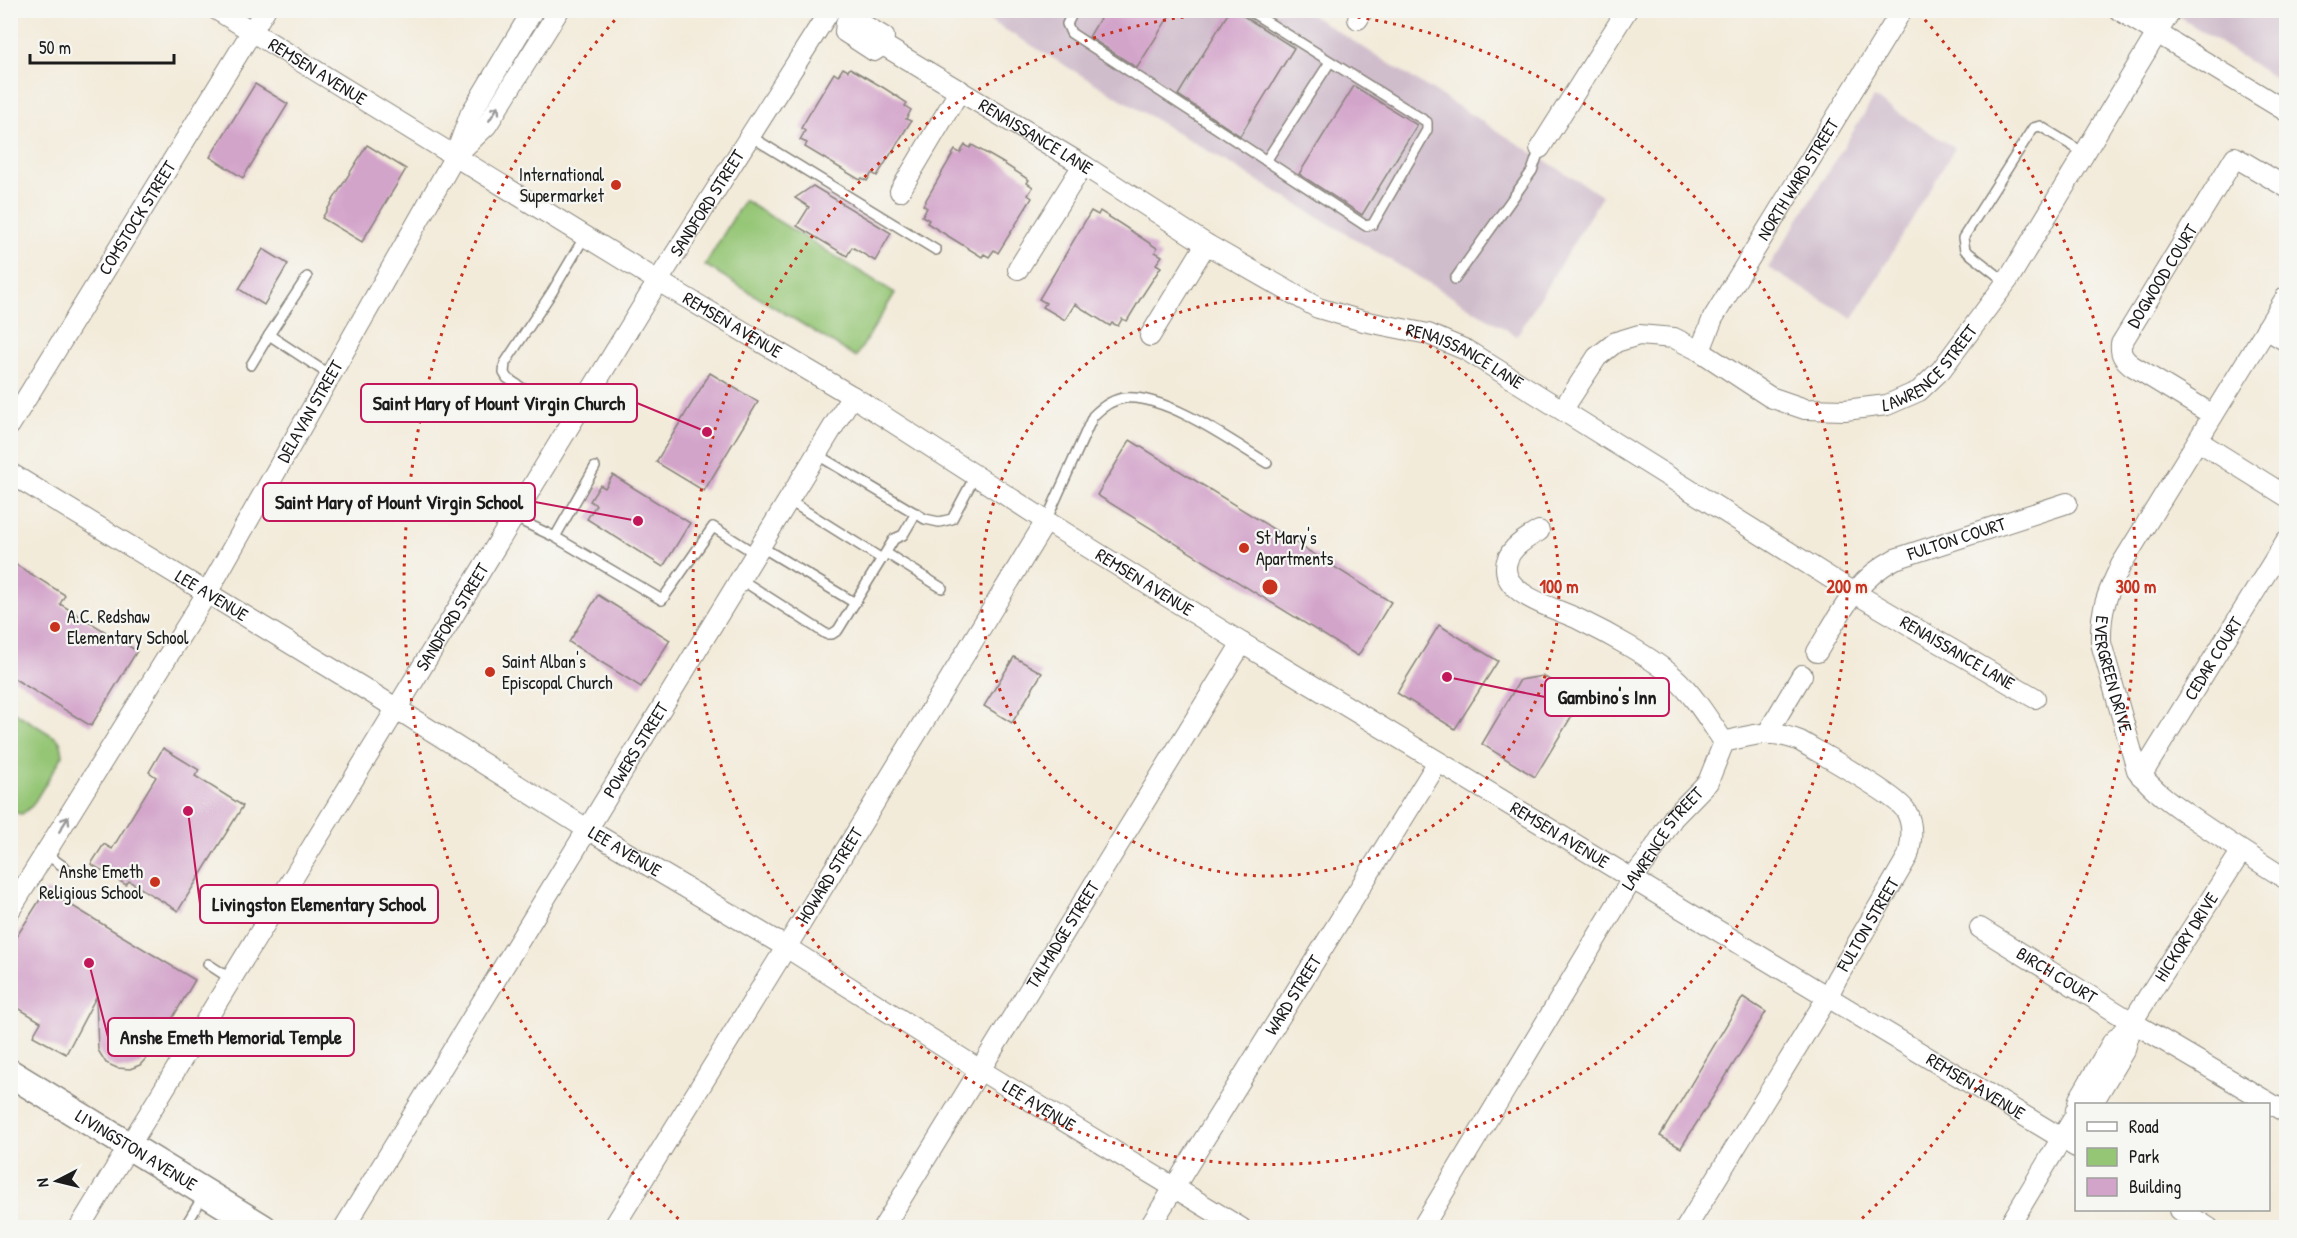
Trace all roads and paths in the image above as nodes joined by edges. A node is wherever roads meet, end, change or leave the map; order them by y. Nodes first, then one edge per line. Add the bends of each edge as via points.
1 (218, 10) edge
2 (265, 10) edge
3 (533, 10) edge
4 (559, 10) edge
5 (1074, 10) edge
6 (1248, 10) edge
7 (1627, 10) edge
8 (1902, 10) edge
9 (2119, 10) edge
10 (2171, 10) edge
11 (829, 12) edge
12 (252, 32) junction
13 (2157, 34) junction
14 (1330, 62) junction
15 (960, 90) junction
16 (2286, 111) edge
17 (750, 136) junction
18 (1540, 148) joint
19 (2084, 153) junction
20 (455, 156) junction
21 (1266, 161) junction
22 (1083, 165) junction
23 (2286, 187) edge
24 (900, 191) dead end
25 (585, 236) junction
26 (1206, 244) junction
27 (936, 250) dead end
28 (1018, 269) dead end
29 (307, 277) dead end
30 (1455, 279) dead end
31 (658, 280) junction
32 (2006, 282) junction
33 (2286, 297) edge
34 (2266, 329) junction
35 (269, 335) junction
36 (1150, 336) dead end
37 (2286, 341) edge
38 (1700, 351) junction
39 (251, 365) dead end
40 (330, 375) junction
41 (852, 396) junction
42 (1563, 409) junction
43 (2213, 415) junction
44 (572, 421) junction
45 (10, 425) edge
46 (2198, 441) junction
47 (816, 454) junction
48 (1267, 463) dead end
49 (595, 467) dead end
50 (10, 473) edge
51 (975, 476) junction
52 (2286, 496) edge
53 (788, 500) junction
54 (2067, 503) dead end
55 (916, 513) junction
56 (513, 517) junction
57 (1046, 521) junction
58 (1539, 531) dead end
59 (555, 537) junction
60 (2286, 541) edge
61 (758, 550) junction
62 (884, 556) junction
63 (740, 579) junction
64 (942, 588) dead end
65 (1853, 592) junction
66 (207, 593) junction
67 (855, 603) junction
68 (1242, 642) junction
69 (1817, 652) dead end
70 (1802, 675) dead end
71 (2035, 698) dead end
72 (396, 709) junction
73 (1768, 732) junction
74 (1724, 742) junction
75 (1438, 762) junction
76 (2141, 776) junction
77 (587, 829) junction
78 (2241, 852) junction
79 (46, 854) junction
80 (67, 869) dead end
81 (1632, 879) junction
82 (2286, 879) edge
83 (10, 910) edge
84 (1980, 928) dead end
85 (786, 947) junction
86 (208, 964) dead end
87 (231, 979) junction
88 (1827, 998) junction
89 (2132, 1022) junction
90 (980, 1070) junction
91 (10, 1073) edge
92 (2078, 1103) edge
93 (2093, 1103) edge
94 (2269, 1103) edge
95 (2270, 1104) edge
96 (2284, 1112) dead end
97 (2075, 1116) edge
98 (2069, 1143) edge
99 (129, 1146) junction
100 (1174, 1186) junction
101 (206, 1192) junction
102 (2183, 1211) edge
103 (257, 1226) edge
104 (79, 1227) edge
105 (184, 1227) edge
106 (344, 1227) edge
107 (613, 1227) edge
108 (883, 1227) edge
109 (1149, 1227) edge
110 (1240, 1227) edge
111 (1422, 1227) edge
112 (1686, 1227) edge
113 (2008, 1227) edge
114 (2209, 1227) edge

1 - 12 street, REMSEN AVENUE
2 - 12 street, COMSTOCK STREET
3 - 20 street, DELAVAN STREET via 470,115
20 -> 4 street, DELAVAN STREET via 487,125
5 - 21 lane via 1067,24 1071,33
6 - 14 lane
7 - 18 street
8 - 38 street, NORTH WARD STREET via 1713,318
9 - 13 street
10 - 13 street, LAWRENCE STREET
11 - 15 street, RENAISSANCE LANE via 846,23 845,32 874,51 883,45
11 - 17 street, SANDFORD STREET
12 - 20 street, REMSEN AVENUE
12 - 45 street, COMSTOCK STREET
13 - 16 street
13 - 19 street, LAWRENCE STREET
14 - 21 lane
14 - 21 lane via 1427,122 1427,130 1373,224 1366,226
15 - 22 street, RENAISSANCE LANE
15 - 24 street
17 - 27 lane
17 - 31 street, SANDFORD STREET
18 - 30 lane via 1532,171
19 - 32 street, LAWRENCE STREET
19 - 32 lane via 2040,126 2033,128 1963,238 1965,250
20 - 25 street, REMSEN AVENUE
20 - 40 street, DELAVAN STREET
22 - 26 street, RENAISSANCE LANE
22 - 28 street
23 - 43 street, DOGWOOD COURT via 2235,157 2121,344 2123,358 2131,365
25 - 31 street, REMSEN AVENUE
25 - 44 lane via 505,363 504,372 507,378
26 - 36 street
26 - 42 street, RENAISSANCE LANE via 1318,308 1428,334 1466,350
29 - 35 lane
31 - 41 street, REMSEN AVENUE
31 - 44 street, SANDFORD STREET
32 - 38 street, LAWRENCE STREET via 1941,370 1919,391 1887,405 1805,409 1770,397
33 - 34 street, EVERGREEN DRIVE
34 - 37 street
34 - 43 street, EVERGREEN DRIVE
35 - 39 lane
35 - 40 lane
38 - 42 street, LAWRENCE STREET via 1674,338 1639,335 1616,342 1597,357
40 - 66 street, DELAVAN STREET
41 - 47 street, POWERS STREET
41 - 51 street, REMSEN AVENUE
42 - 65 street, RENAISSANCE LANE
43 - 46 street, EVERGREEN DRIVE
44 - 56 street, SANDFORD STREET
46 - 52 street
46 - 76 street, EVERGREEN DRIVE via 2121,565 2106,596 2102,615 2101,643
47 - 53 street, POWERS STREET
47 - 55 lane
48 - 57 lane via 1173,409 1126,398 1116,400 1093,416
49 - 59 lane
50 - 66 street, LEE AVENUE
51 - 55 lane via 952,519 939,522
51 - 57 street, REMSEN AVENUE
53 - 61 street, POWERS STREET
53 - 62 lane
54 - 65 street, FULTON COURT via 1895,559 1868,576
55 - 62 lane
56 - 59 lane
56 - 72 street, SANDFORD STREET
57 - 68 street, REMSEN AVENUE
57 - 85 street, HOWARD STREET
58 - 74 street via 1520,542 1510,554 1507,576 1514,587 1598,629 1663,668 1684,687
59 - 61 lane via 662,600 713,527
60 - 76 street, CEDAR COURT
61 - 63 street, POWERS STREET
61 - 67 lane
62 - 64 lane
62 - 67 lane
63 - 67 lane via 826,634 838,630
63 - 77 street, POWERS STREET
65 - 69 street
65 - 71 street, RENAISSANCE LANE
66 - 72 street, LEE AVENUE
79 -> 66 street, DELAVAN STREET
68 - 75 street, REMSEN AVENUE
68 - 90 street, TALMADGE STREET
70 - 73 street
72 - 77 street, LEE AVENUE
72 - 87 street, SANDFORD STREET
73 - 74 street
73 - 88 street, FULTON STREET via 1800,741 1841,766 1901,804 1910,821 1908,856
74 - 81 street, LAWRENCE STREET via 1708,782 1673,818
75 - 81 street, REMSEN AVENUE
75 - 100 street, WARD STREET
76 - 78 street, EVERGREEN DRIVE via 2175,806
77 - 85 street, LEE AVENUE
77 - 106 street, POWERS STREET
78 - 82 street, EVERGREEN DRIVE
78 - 89 street, HICKORY DRIVE
79 - 80 lane
79 - 83 street, DELAVAN STREET
81 - 88 street, REMSEN AVENUE
81 - 111 street, LAWRENCE STREET
84 - 89 street, BIRCH COURT
85 - 90 street, LEE AVENUE
85 - 107 street, HOWARD STREET
86 - 87 lane
87 - 99 street, SANDFORD STREET
88 - 98 street, REMSEN AVENUE
88 - 112 street, FULTON STREET
89 - 92 street, HICKORY DRIVE via 2112,1043
89 - 93 street, HICKORY DRIVE via 2125,1049
89 - 94 street, BIRCH COURT
90 - 100 street, LEE AVENUE
90 - 108 street, TALMADGE STREET
91 - 99 main road, LIVINGSTON AVENUE
95 - 96 street, BIRCH COURT
97 - 98 street, HICKORY DRIVE
98 - 113 street, HICKORY DRIVE
99 - 101 main road, LIVINGSTON AVENUE
99 - 104 street, SANDFORD STREET
100 - 109 street, WARD STREET
100 - 110 street, LEE AVENUE
101 - 103 main road, LIVINGSTON AVENUE
101 - 105 lane
102 - 114 street

